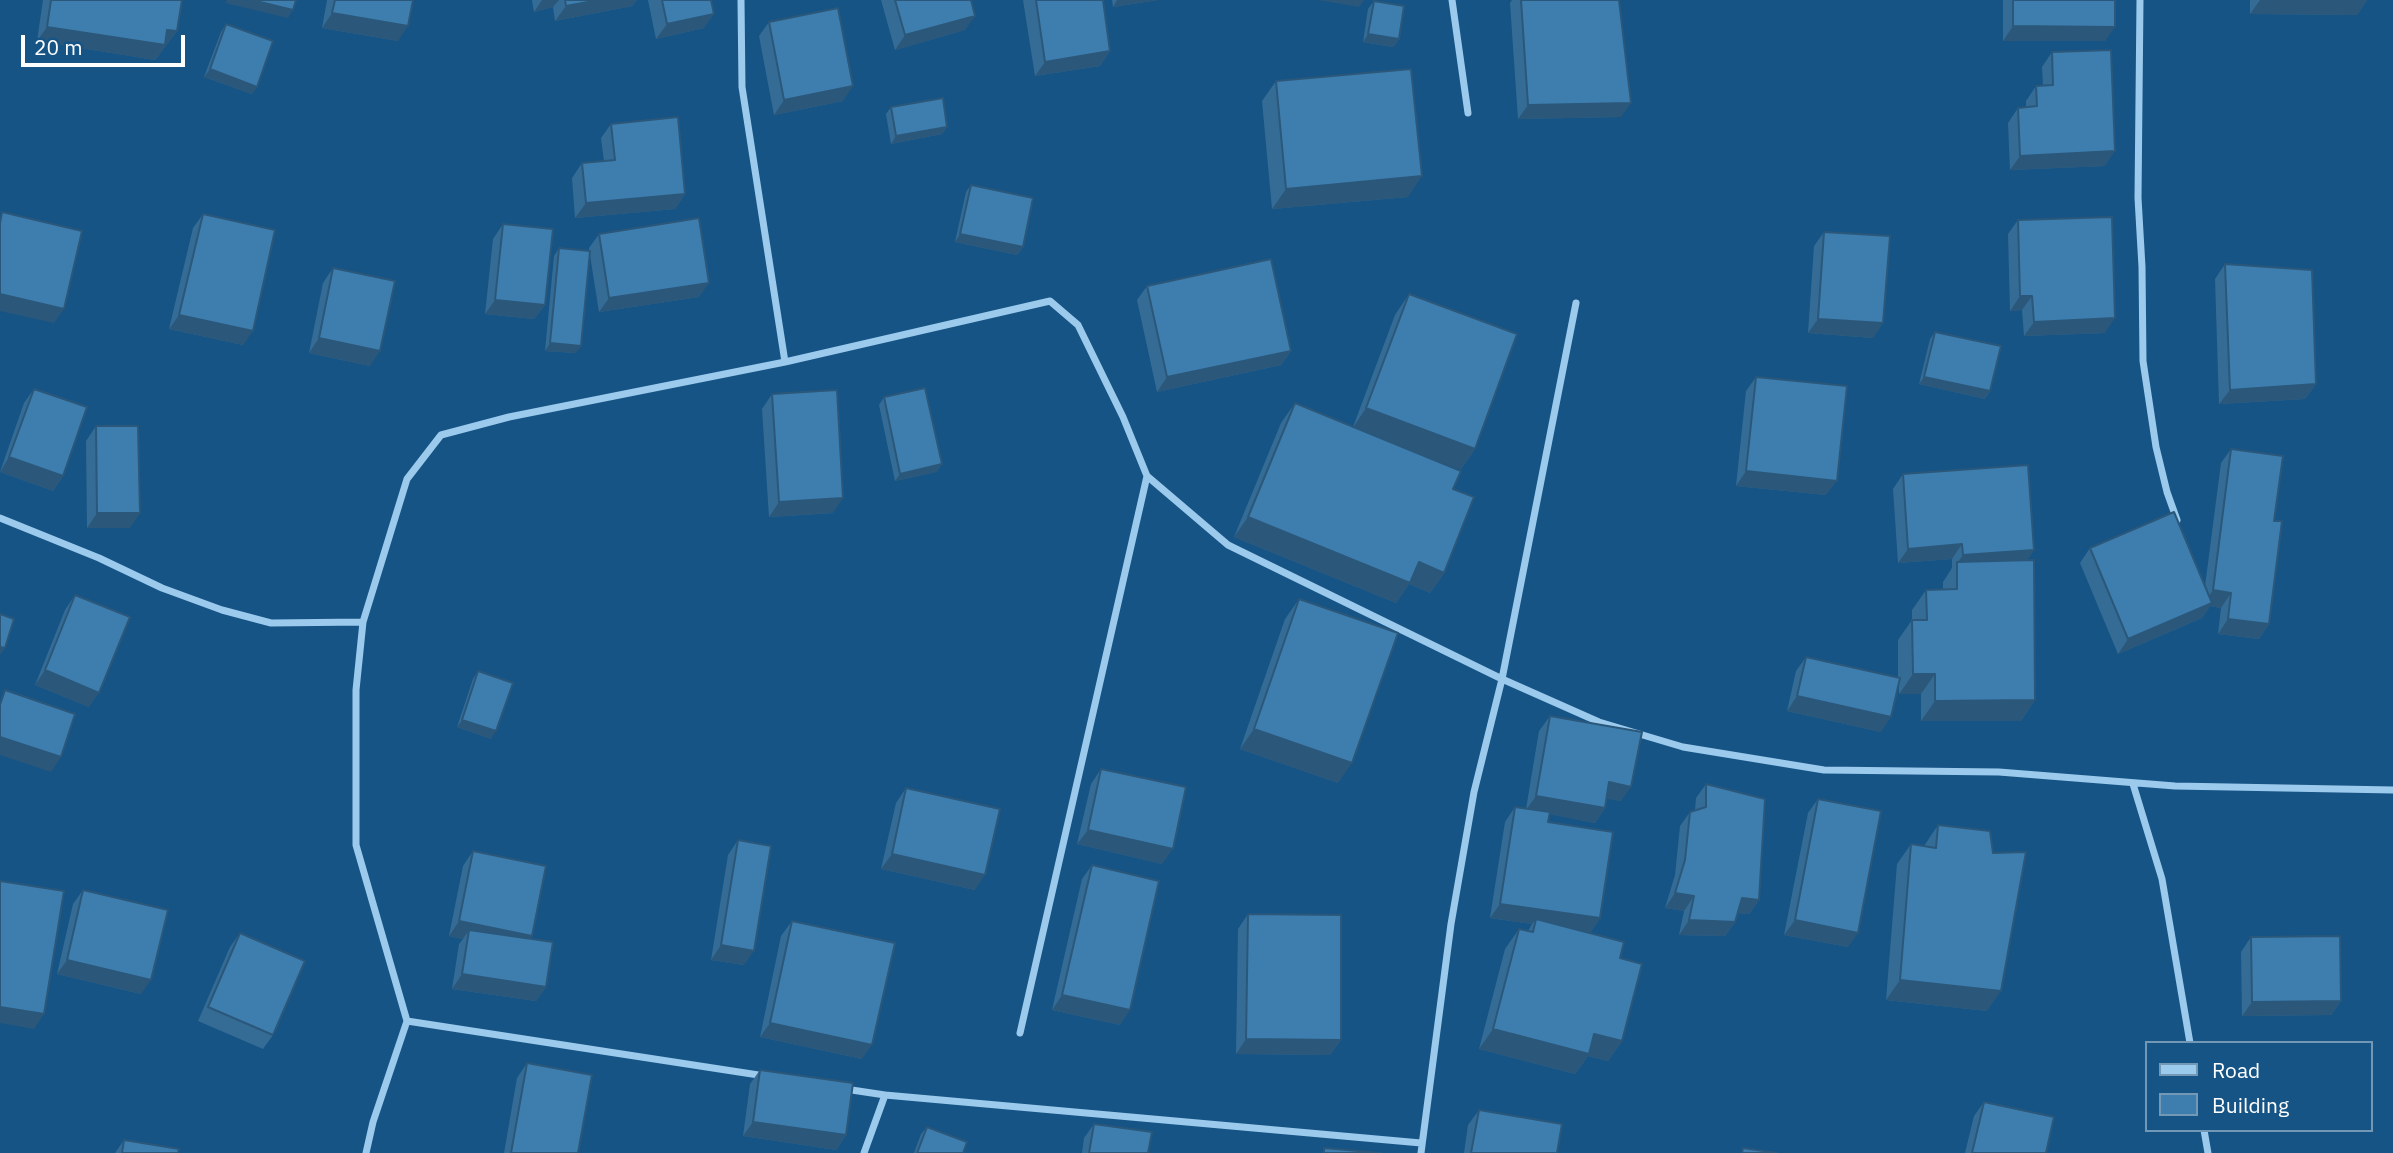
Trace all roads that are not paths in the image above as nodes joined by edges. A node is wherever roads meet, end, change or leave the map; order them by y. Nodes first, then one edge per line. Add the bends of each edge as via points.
1 (741, 0) edge
2 (1452, 0) edge
3 (2140, 0) edge
4 (1468, 114) dead end
5 (1576, 303) dead end
6 (785, 362) junction
7 (1147, 476) junction
8 (0, 518) edge
9 (2179, 524) edge
10 (363, 622) junction
11 (1502, 680) junction
12 (2133, 784) junction
13 (2393, 790) edge
14 (407, 1021) junction
15 (1020, 1033) dead end
16 (2190, 1041) edge
17 (776, 1078) edge
18 (831, 1087) edge
19 (886, 1095) junction
20 (2204, 1132) edge
21 (1421, 1143) junction
22 (366, 1153) edge
23 (864, 1153) edge
24 (1421, 1153) edge
25 (2208, 1153) edge

1 - 6 street via 742,87
2 - 4 street
3 - 9 street via 2137,198 2143,360 2156,447
5 - 11 street
6 - 7 street via 1050,301 1078,325 1124,417
6 - 10 street via 441,435 407,480
7 - 11 street via 1228,545
7 - 15 street
8 - 10 street via 222,610 271,623
10 - 14 street via 356,690 356,845
11 - 12 street via 1599,722 1683,747 1824,770 1999,772
11 - 21 street via 1469,818
12 - 13 street
12 - 16 street via 2162,880
14 - 17 street
14 - 22 street
18 - 19 street
19 - 21 street
19 - 23 street
20 - 25 street
21 - 24 street

